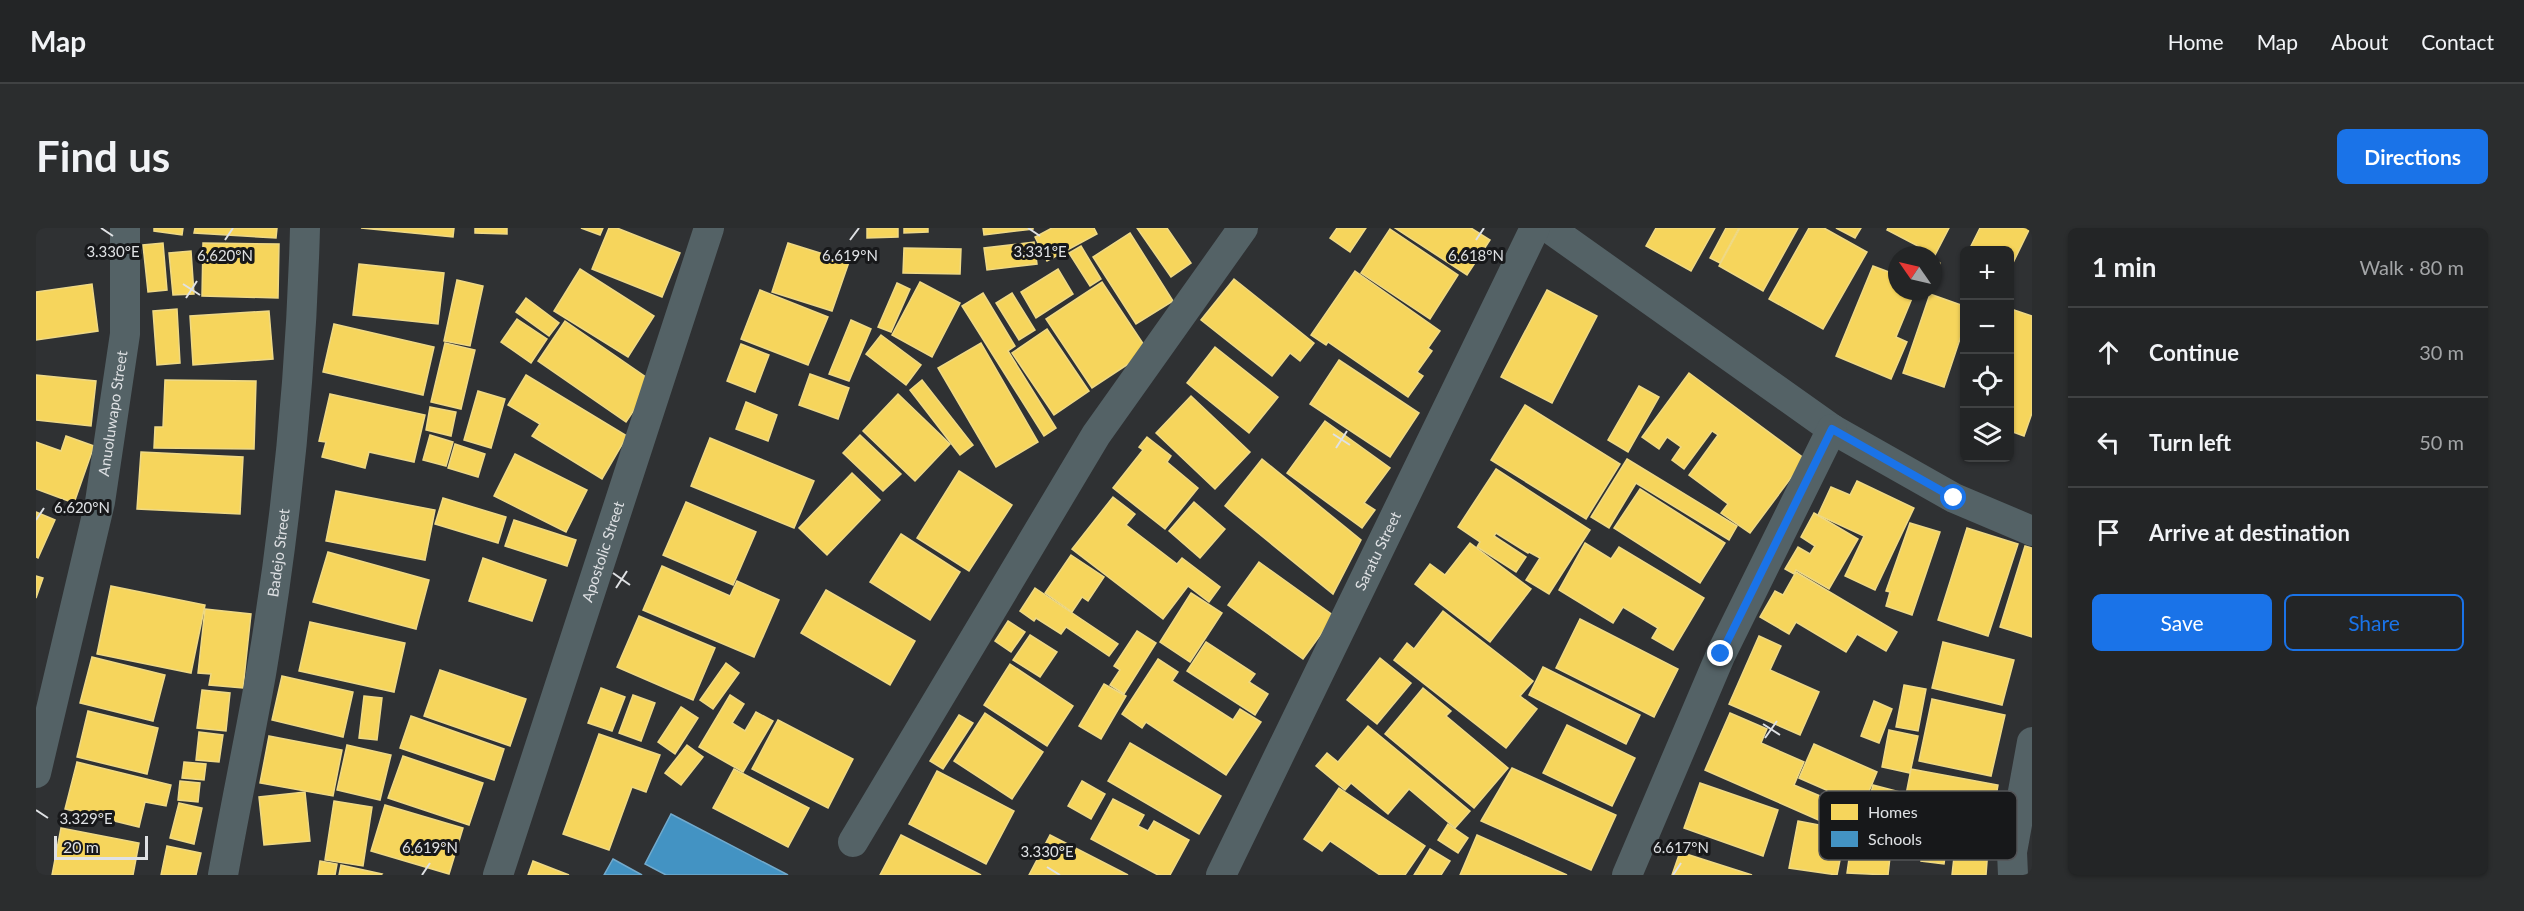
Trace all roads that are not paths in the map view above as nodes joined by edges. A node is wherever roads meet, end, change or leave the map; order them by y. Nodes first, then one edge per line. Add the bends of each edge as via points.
1 (125, 228) edge
2 (305, 228) edge
3 (709, 228) edge
4 (1243, 228) edge
5 (1535, 228) edge
6 (1548, 228) edge
7 (1832, 429) junction
8 (2032, 531) edge
9 (2032, 742) edge
10 (36, 773) edge
11 (2017, 824) edge
12 (852, 842) dead end
13 (2012, 860) edge
14 (223, 875) edge
15 (498, 875) edge
16 (1221, 875) edge
17 (1627, 875) edge
18 (2013, 875) edge

1 - 10 street, Anuoluwapo Street via 125,334 100,502
2 - 14 street, Badejo Street via 289,472 261,673
3 - 15 street, Apostolic Street
4 - 12 street via 1096,435
5 - 16 street, Saratu Street
6 - 7 street
7 - 8 street via 1954,498
7 - 17 street via 1721,654
9 - 11 street
13 - 18 street

